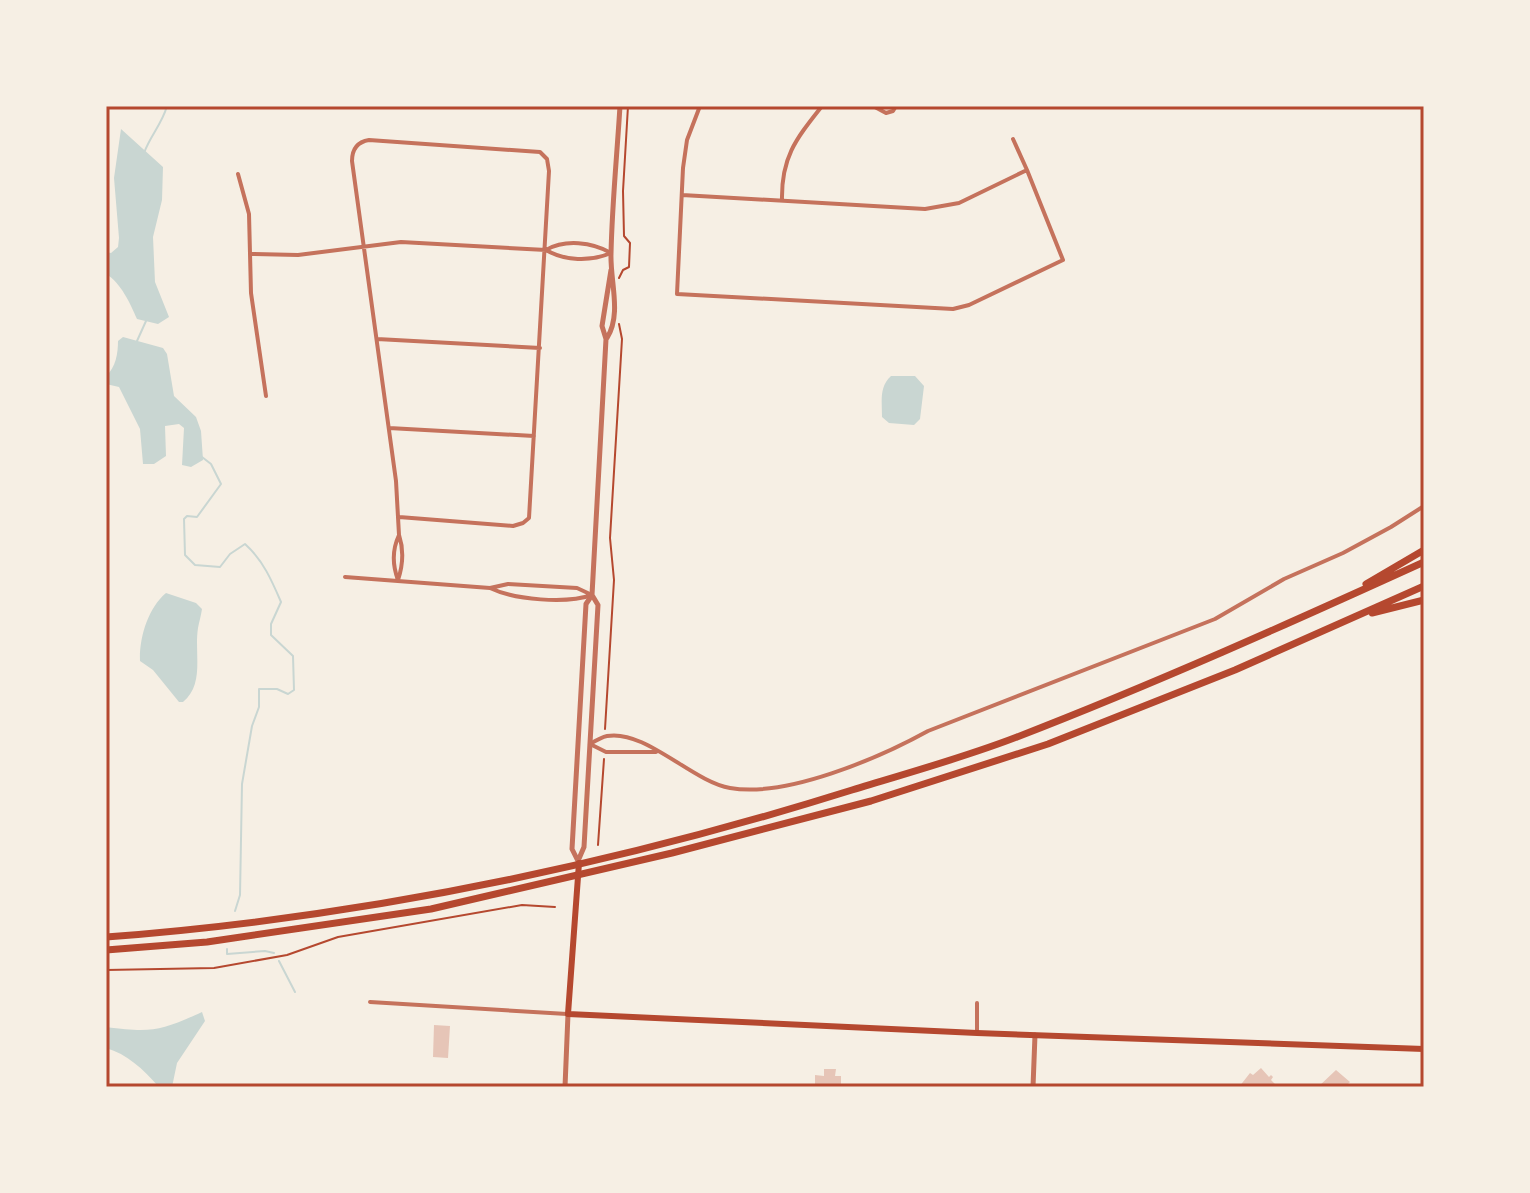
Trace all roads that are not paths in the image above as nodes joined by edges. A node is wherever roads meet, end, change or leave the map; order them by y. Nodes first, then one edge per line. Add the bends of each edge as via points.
1 (620, 106) edge
2 (700, 106) edge
3 (822, 106) edge
4 (873, 106) edge
5 (896, 106) edge
6 (1013, 139) dead end
7 (1027, 170) junction
8 (238, 174) dead end
9 (682, 195) junction
10 (782, 201) junction
11 (364, 246) junction
12 (546, 250) junction
13 (611, 253) junction
14 (252, 254) junction
15 (611, 270) junction
16 (377, 339) junction
17 (606, 339) junction
18 (540, 348) junction
19 (266, 396) dead end
20 (389, 428) junction
21 (534, 436) junction
22 (1424, 506) edge
23 (399, 517) junction
24 (399, 535) junction
25 (1424, 550) edge
26 (1424, 562) edge
27 (345, 577) dead end
28 (398, 580) junction
29 (1424, 586) edge
30 (490, 588) junction
31 (592, 595) junction
32 (1340, 600) junction
33 (1424, 600) edge
34 (1351, 619) junction
35 (590, 744) junction
36 (658, 752) junction
37 (578, 862) junction
38 (578, 876) junction
39 (106, 937) edge
40 (106, 950) edge
41 (370, 1002) dead end
42 (977, 1003) dead end
43 (568, 1014) junction
44 (977, 1033) junction
45 (1035, 1035) junction
46 (1424, 1049) edge
47 (565, 1087) edge
48 (1033, 1087) edge

1 - 13 street
2 - 9 street via 687,140
3 - 10 street via 789,151
4 - 5 street via 886,113
6 - 7 street
7 - 9 street via 1063,260 953,309 677,294
7 - 10 street via 959,203 925,209
8 - 14 street
9 - 10 street
11 - 12 street via 417,242
11 - 12 street via 352,161 353,150 369,140 525,149 544,155 549,171
11 - 14 street via 298,255
11 - 16 street
12 - 13 street via 583,259
12 - 13 street via 558,243 598,246
12 - 18 street
13 - 15 street
14 - 19 street via 251,293
15 - 17 street via 602,326
15 - 17 street via 613,328
16 - 18 street
16 - 20 street
17 - 31 street
18 - 21 street
20 - 21 street
20 - 23 street
21 - 23 street via 531,513 526,521 513,526
22 - 36 street via 1215,619 928,731 859,764 750,791 715,784
23 - 24 street
24 - 28 street via 403,545
24 - 28 street via 393,567
25 - 32 highway
26 - 32 highway
27 - 28 street
28 - 30 street
29 - 34 highway
30 - 31 street via 577,588
30 - 31 street via 504,595 577,600
31 - 35 street via 598,605
31 - 37 street via 586,604 572,849
32 - 37 highway via 1015,738 705,834
33 - 34 highway
34 - 38 highway via 1016,756 871,801
35 - 36 street via 606,752
35 - 36 street via 607,736 624,737
35 - 37 street via 584,847
37 - 38 main road
37 - 39 highway via 358,906
38 - 40 highway via 431,909 207,942
38 - 43 main road
41 - 43 street
42 - 44 street
43 - 44 main road
43 - 47 street
44 - 45 main road
45 - 46 main road
45 - 48 street

